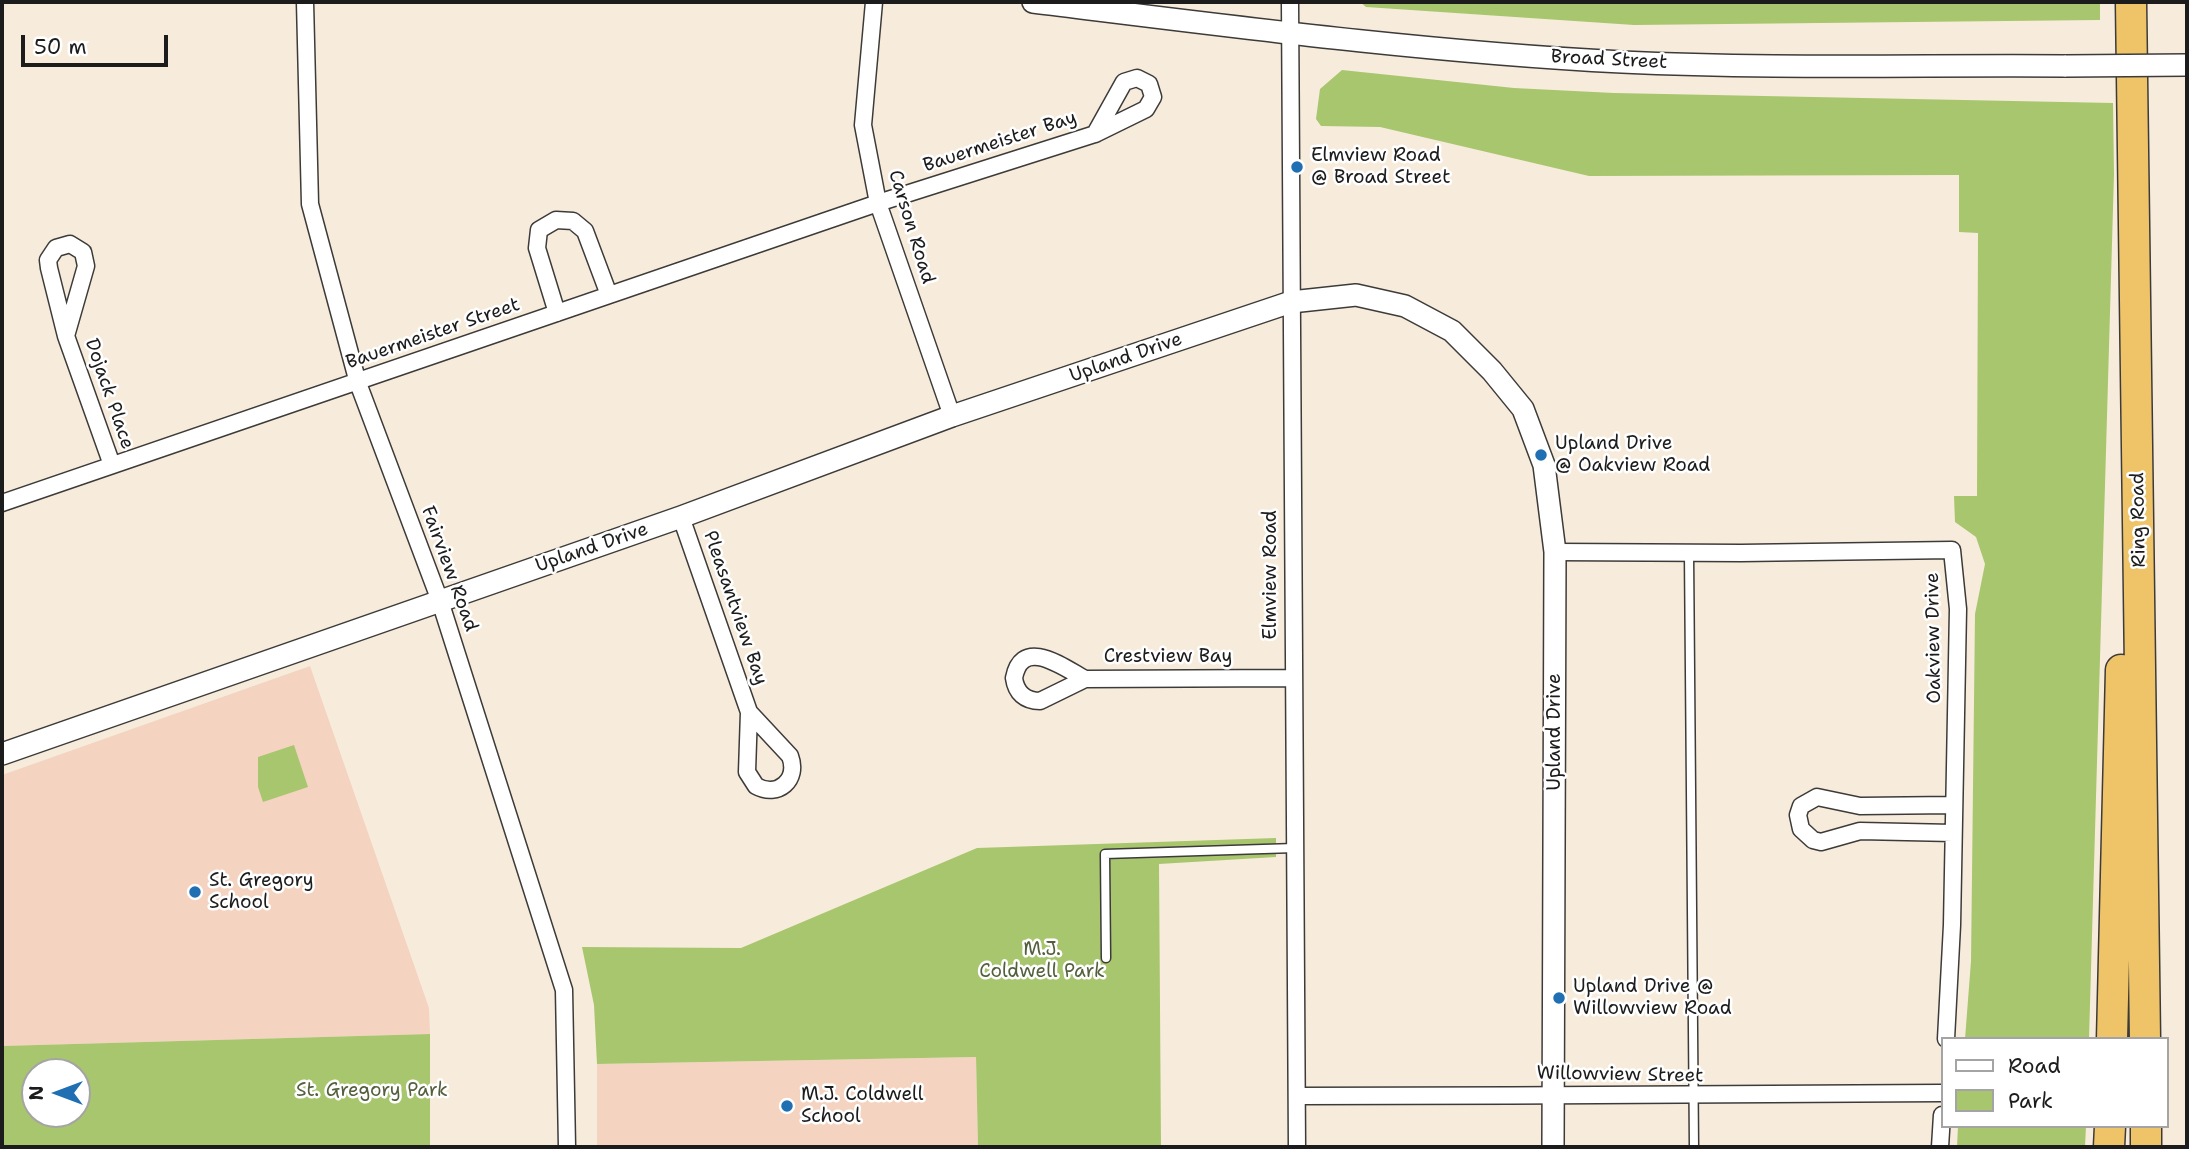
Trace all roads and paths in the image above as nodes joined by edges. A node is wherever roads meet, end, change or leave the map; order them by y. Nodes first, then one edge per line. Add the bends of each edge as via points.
1 (305, 2) edge
2 (874, 2) edge
3 (1033, 2) edge
4 (1290, 2) edge
5 (2131, 2) edge
6 (1290, 34) junction
7 (2187, 65) edge
8 (1095, 134) dead end
9 (2135, 141) junction
10 (878, 203) junction
11 (609, 295) junction
12 (1291, 302) junction
13 (557, 313) junction
14 (66, 337) junction
15 (358, 383) junction
16 (952, 416) junction
17 (112, 465) junction
18 (2, 503) edge
19 (681, 517) junction
20 (1555, 552) junction
21 (1689, 553) junction
22 (440, 601) junction
23 (1293, 678) junction
24 (1085, 679) dead end
25 (749, 712) junction
26 (2, 754) edge
27 (1953, 805) junction
28 (1953, 833) junction
29 (1295, 848) junction
30 (1106, 958) dead end
31 (1946, 1037) edge
32 (2112, 1037) edge
33 (2145, 1037) edge
34 (1940, 1093) edge
35 (1554, 1095) junction
36 (1297, 1096) junction
37 (1693, 1097) junction
38 (1941, 1128) edge
39 (2110, 1128) edge
40 (2146, 1128) edge
41 (567, 1147) edge
42 (1297, 1147) edge
43 (1553, 1147) edge
44 (1694, 1147) edge
45 (1940, 1147) edge
46 (2109, 1147) edge
47 (2146, 1147) edge

1 - 15 street, Fairview Road via 310,204
2 - 10 street, Carson Road via 863,125
3 - 6 street, Broad Street
4 - 6 street, Elmview Road
5 - 9 highway, Ring Road
6 - 7 street, Broad Street, bridge via 1623,62
6 - 12 street, Elmview Road
8 - 10 street, Bauermeister Bay
9 - 32 highway
9 - 33 highway, Ring Road
10 - 11 street, Bauermeister Street
10 - 16 street, Carson Road
11 - 13 street, Bauermeister Street
11 - 13 street via 585,232 573,221 556,220 539,230 537,248
12 - 16 street, Upland Drive
12 - 20 street, Upland Drive via 1356,295 1405,306 1452,331 1523,409 1544,465
12 - 23 street, Elmview Road
13 - 15 street, Bauermeister Street
14 - 14 street, Dojack Place via 86,266 83,252 70,244 56,248 48,260
14 - 17 street, Dojack Place
15 - 17 street, Bauermeister Street
15 - 22 street, Fairview Road
16 - 19 street, Upland Drive
17 - 18 street, Bauermeister Street
19 - 22 street, Upland Drive
19 - 25 street, Pleasantview Bay
20 - 21 street, Oakview Drive
20 - 35 street, Upland Drive
21 - 27 street, Oakview Drive via 1952,550 1958,609
21 - 37 lane
22 - 26 street, Upland Drive
22 - 41 street, Fairview Road via 564,990
23 - 24 street, Crestview Bay
23 - 29 street, Elmview Road
25 - 25 street, Pleasantview Bay via 747,772 756,786 778,789 790,779 793,763
27 - 28 street, Oakview Drive
27 - 28 street via 1860,806 1817,797 1801,806 1798,815 1806,836 1821,842 1860,831
28 - 31 street, Oakview Drive
29 - 30 lane via 1105,854
29 - 36 street, Elmview Road
34 - 37 street, Willowview Street
35 - 36 street, Willowview Street
35 - 37 street, Willowview Street
35 - 43 street, Upland Drive
36 - 42 street, Elmview Road
37 - 44 lane
38 - 45 street
39 - 46 highway
40 - 47 highway

